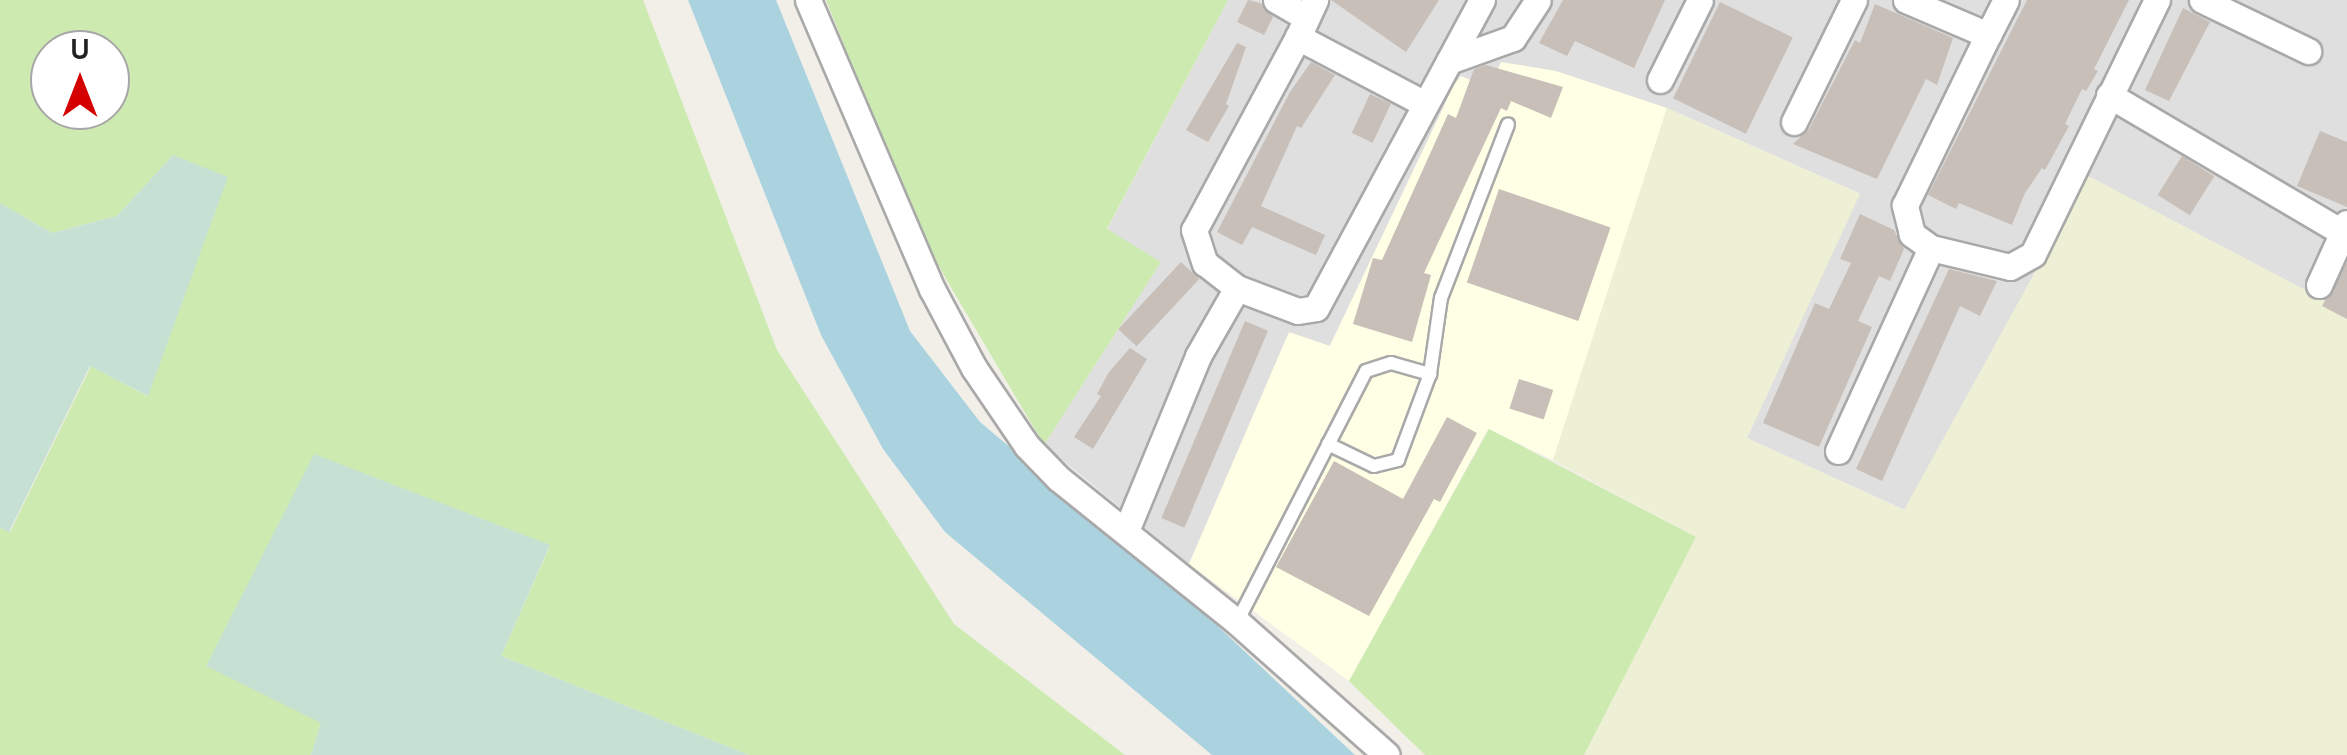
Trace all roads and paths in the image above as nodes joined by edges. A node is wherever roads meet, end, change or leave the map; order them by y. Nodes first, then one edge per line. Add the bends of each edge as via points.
1 (808, 0) edge
2 (1276, 0) edge
3 (1482, 0) edge
4 (1538, 0) edge
5 (1700, 0) edge
6 (1854, 0) edge
7 (1906, 0) edge
8 (2006, 0) edge
9 (2157, 0) edge
10 (2202, 0) edge
11 (1306, 18) edge
12 (1988, 35) junction
13 (2308, 52) dead end
14 (1449, 61) junction
15 (1660, 80) dead end
16 (2108, 95) junction
17 (1425, 104) junction
18 (1794, 122) dead end
19 (1508, 124) dead end
20 (2345, 227) edge
21 (1931, 248) junction
22 (2319, 285) dead end
23 (1237, 288) junction
24 (1430, 374) junction
25 (1328, 444) junction
26 (1838, 452) dead end
27 (1126, 531) junction
28 (1237, 622) junction
29 (1387, 755) edge

1 - 27 street via 932,288 974,368 1027,446
2 - 11 street
3 - 14 street
4 - 14 street via 1512,38
5 - 15 street
6 - 18 street
7 - 12 street
8 - 12 street
9 - 16 street
10 - 13 street
11 - 17 street
11 - 23 street via 1194,230 1205,263
12 - 21 street via 1905,204 1912,234
14 - 17 street
16 - 20 street
16 - 21 street via 2026,261 2010,267
17 - 23 street via 1316,308 1298,311
19 - 24 lane via 1441,298
20 - 22 street
21 - 26 street
23 - 27 street via 1198,356
24 - 25 lane via 1390,363 1372,366
24 - 25 lane via 1398,460 1374,466
25 - 28 lane
27 - 28 street
28 - 29 street

